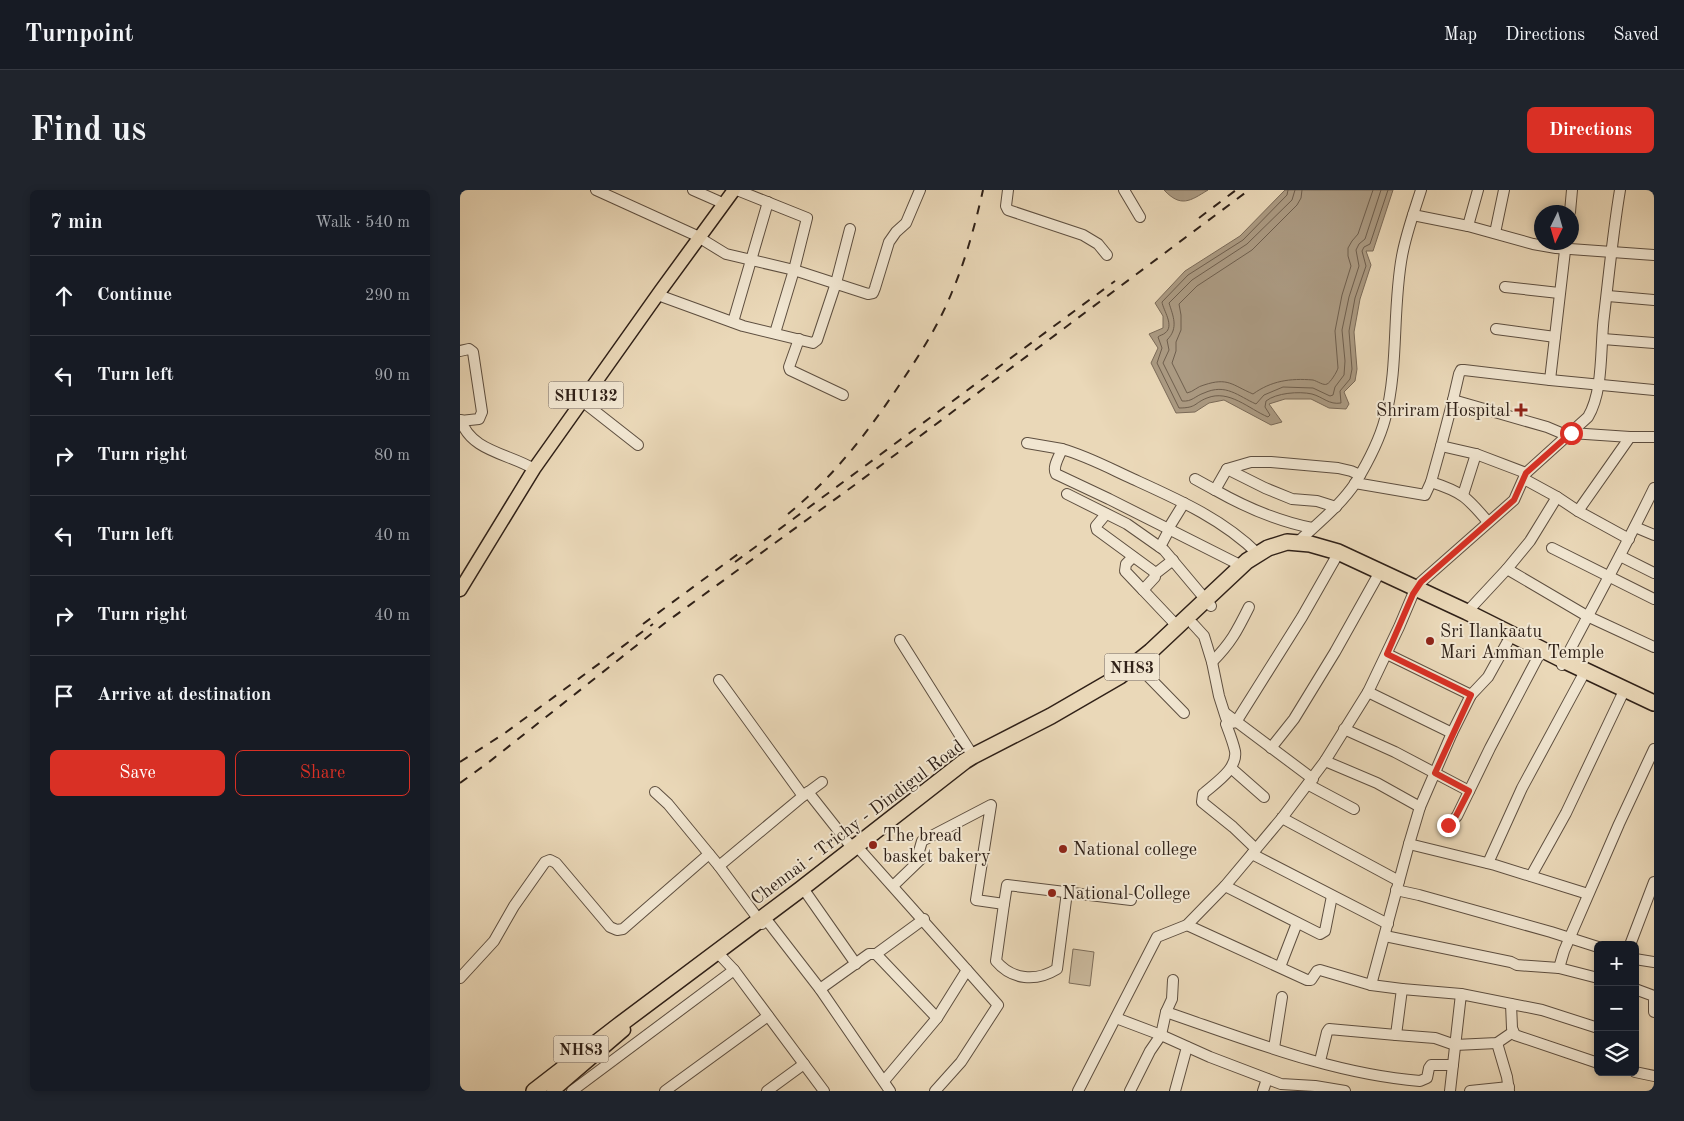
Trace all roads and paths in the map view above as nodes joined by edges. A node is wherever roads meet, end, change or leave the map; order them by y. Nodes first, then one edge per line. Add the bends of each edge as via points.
1 (596, 190) edge
2 (693, 190) edge
3 (726, 190) edge
4 (736, 190) edge
5 (920, 190) edge
6 (1008, 190) edge
7 (1124, 190) edge
8 (1421, 190) edge
9 (1478, 190) edge
10 (1504, 190) edge
11 (1572, 190) edge
12 (1620, 190) edge
13 (718, 201) junction
14 (768, 202) junction
15 (1571, 205) edge
16 (1413, 215) junction
17 (1140, 217) dead end
18 (1468, 226) junction
19 (850, 229) dead end
20 (1495, 233) junction
21 (697, 236) junction
22 (1534, 244) edge
23 (1579, 248) edge
24 (1564, 250) edge
25 (1610, 252) junction
26 (1108, 255) dead end
27 (1654, 255) edge
28 (752, 261) junction
29 (794, 270) junction
30 (836, 283) junction
31 (1505, 286) dead end
32 (1559, 293) junction
33 (658, 295) junction
34 (1608, 296) junction
35 (1654, 300) edge
36 (733, 322) junction
37 (1496, 329) dead end
38 (775, 333) junction
39 (1555, 337) junction
40 (799, 339) junction
41 (1602, 339) junction
42 (1654, 344) edge
43 (460, 350) edge
44 (1550, 380) junction
45 (1598, 385) junction
46 (1654, 390) edge
47 (842, 395) dead end
48 (1453, 400) junction
49 (582, 401) junction
50 (460, 421) edge
51 (1569, 434) junction
52 (1630, 437) junction
53 (1654, 437) edge
54 (1027, 443) dead end
55 (638, 445) dead end
56 (1441, 446) junction
57 (1062, 449) junction
58 (1476, 454) junction
59 (532, 468) junction
60 (1227, 469) junction
61 (1525, 476) junction
62 (1195, 479) dead end
63 (1358, 479) junction
64 (1431, 482) junction
65 (1654, 488) edge
66 (1215, 490) junction
67 (1067, 494) dead end
68 (1463, 495) junction
69 (1557, 497) junction
70 (1184, 503) junction
71 (1336, 507) junction
72 (1578, 511) junction
73 (1106, 514) junction
74 (1488, 522) junction
75 (1312, 528) junction
76 (1635, 528) junction
77 (1169, 529) junction
78 (1654, 535) edge
79 (1629, 539) junction
80 (1298, 542) junction
81 (1160, 547) junction
82 (1552, 548) dead end
83 (1258, 554) junction
84 (1620, 556) junction
85 (1132, 557) junction
86 (1335, 559) junction
87 (1173, 560) junction
88 (1242, 566) junction
89 (1507, 569) junction
90 (1654, 572) edge
91 (1155, 574) junction
92 (1378, 577) junction
93 (460, 578) edge
94 (1609, 578) junction
95 (460, 590) edge
96 (1143, 590) junction
97 (1415, 591) junction
98 (1654, 600) edge
99 (1208, 604) junction
100 (1249, 607) dead end
101 (1467, 612) junction
102 (1587, 616) junction
103 (1193, 624) junction
104 (1178, 627) junction
105 (900, 640) dead end
106 (1508, 641) junction
107 (1654, 647) edge
108 (1387, 654) junction
109 (1539, 655) junction
110 (1212, 662) junction
111 (1563, 664) junction
112 (1142, 670) junction
113 (1582, 677) junction
114 (720, 680) dead end
115 (1368, 692) junction
116 (1471, 695) junction
117 (1622, 695) junction
118 (1654, 703) edge
119 (1654, 710) edge
120 (1184, 713) dead end
121 (1229, 720) junction
122 (1344, 729) junction
123 (1452, 733) junction
124 (1018, 738) junction
125 (1272, 748) junction
126 (1654, 748) edge
127 (972, 756) junction
128 (1325, 761) junction
129 (1231, 768) junction
130 (1650, 770) edge
131 (1435, 773) junction
132 (822, 782) dead end
133 (1311, 782) junction
134 (1469, 791) junction
135 (655, 792) dead end
136 (806, 794) junction
137 (1264, 797) dead end
138 (1420, 807) junction
139 (1354, 809) dead end
140 (903, 814) junction
141 (1282, 818) junction
142 (1448, 825) dead end
143 (1409, 844) junction
144 (857, 850) junction
145 (1254, 851) junction
146 (709, 854) junction
147 (1488, 863) junction
148 (719, 866) junction
149 (1532, 876) junction
150 (1654, 882) edge
151 (893, 886) junction
152 (1225, 886) junction
153 (1397, 886) junction
154 (1067, 892) junction
155 (807, 894) junction
156 (1588, 894) junction
157 (1332, 896) junction
158 (1131, 900) dead end
159 (1004, 904) junction
160 (924, 919) junction
161 (764, 924) junction
162 (1297, 924) junction
163 (1388, 924) junction
164 (1187, 925) junction
165 (1385, 936) junction
166 (1570, 937) junction
167 (1632, 941) edge
168 (1594, 946) edge
169 (876, 954) junction
170 (720, 955) junction
171 (1639, 960) edge
172 (1654, 962) edge
173 (856, 964) junction
174 (1280, 967) junction
175 (1559, 968) junction
176 (734, 970) junction
177 (967, 970) junction
178 (1594, 977) edge
179 (460, 978) edge
180 (1173, 980) dead end
181 (1371, 985) junction
182 (820, 989) junction
183 (1402, 989) junction
184 (1639, 990) edge
185 (1461, 994) junction
186 (1282, 997) dead end
187 (1511, 1004) junction
188 (1166, 1012) junction
189 (1654, 1012) edge
190 (640, 1013) junction
191 (768, 1016) junction
192 (937, 1018) junction
193 (1116, 1018) junction
194 (619, 1027) junction
195 (1594, 1027) edge
196 (1513, 1032) junction
197 (1161, 1035) junction
198 (1396, 1035) junction
199 (1497, 1043) junction
200 (1455, 1045) junction
201 (1187, 1047) junction
202 (1274, 1048) junction
203 (1320, 1061) junction
204 (1594, 1063) edge
205 (804, 1064) junction
206 (1453, 1065) junction
207 (1639, 1073) edge
208 (1654, 1076) edge
209 (1267, 1079) junction
210 (884, 1081) junction
211 (576, 1086) edge
212 (1308, 1088) edge
213 (1509, 1089) edge
214 (524, 1091) edge
215 (534, 1091) edge
216 (540, 1091) edge
217 (553, 1091) edge
218 (665, 1091) edge
219 (767, 1091) edge
220 (824, 1091) edge
221 (890, 1091) edge
222 (935, 1091) edge
223 (1078, 1091) edge
224 (1130, 1091) edge
225 (1175, 1091) edge
226 (1263, 1091) edge
227 (1345, 1091) edge
228 (1450, 1091) edge
229 (1470, 1091) edge

1 - 21 street
2 - 13 street
3 - 13 main road
4 - 14 street
4 - 21 main road, SHU132
5 - 30 street via 906,223 889,242 873,293
6 - 26 street via 1008,210 1083,235
7 - 17 street
8 - 16 street
9 - 18 street
10 - 20 street
11 - 15 street
12 - 25 street
13 - 21 main road
14 - 28 street
14 - 29 street via 808,218
16 - 18 street
16 - 63 street via 1402,256 1389,397 1378,440
18 - 20 street
19 - 30 street
20 - 22 street
21 - 28 street via 726,254
21 - 33 main road, SHU132
21 - 59 main road via 609,353
23 - 25 street
24 - 32 street
25 - 27 street
25 - 34 street
28 - 29 street
28 - 36 street
29 - 30 street
29 - 38 street
30 - 40 street via 815,342
31 - 32 street
32 - 39 street
33 - 36 street
33 - 49 main road, SHU132
34 - 35 street
34 - 41 street
36 - 38 street
37 - 39 street
38 - 40 street
39 - 44 street
40 - 47 street via 790,370
41 - 42 street
41 - 45 street
43 - 50 street via 473,352 482,412 479,419
44 - 45 street
44 - 48 street via 1461,370
45 - 46 street
45 - 51 street via 1593,409
48 - 51 street
48 - 56 street
49 - 55 street
49 - 59 main road, SHU132
50 - 59 street via 476,442
51 - 52 street
51 - 61 street
52 - 53 street
52 - 72 street
54 - 57 street
56 - 58 street
56 - 64 street
57 - 70 street via 1082,455
57 - 77 street via 1055,467 1056,474
58 - 61 street
58 - 68 street
59 - 93 main road
59 - 95 main road, SHU132
60 - 63 street via 1251,462 1270,462 1338,468 1351,471
60 - 66 street
60 - 71 street via 1292,499 1317,501
61 - 69 street
61 - 74 street via 1514,500
62 - 66 street
63 - 64 street via 1421,496 1428,493
63 - 71 street
64 - 68 street
65 - 76 street
66 - 75 street via 1244,506
67 - 73 street
68 - 74 street
69 - 72 street
69 - 89 street via 1530,541
70 - 77 street
70 - 83 street via 1224,525
71 - 75 street
72 - 79 street
73 - 81 street
73 - 85 street via 1096,526 1097,530
74 - 97 street
75 - 80 street
76 - 78 street
76 - 79 street
77 - 81 street
77 - 88 street
79 - 84 street
80 - 83 highway, Chennai - Trichy - Dindigul Road / NH83 via 1278,544
80 - 97 highway, Chennai - Trichy - Dindigul Road / NH83 via 1338,552
81 - 87 street
82 - 94 street
83 - 88 highway, Chennai - Trichy - Dindigul Road / NH83
84 - 90 street
84 - 94 street
85 - 91 street
85 - 96 street via 1125,571
86 - 92 highway, Chennai - Trichy - Dindigul Road / NH83
86 - 99 highway, Chennai - Trichy - Dindigul Road / NH83 via 1306,550 1276,553 1247,571
86 - 121 street via 1302,617
87 - 91 street
87 - 99 street
88 - 99 highway, Chennai - Trichy - Dindigul Road / NH83
89 - 101 street
89 - 102 street
91 - 96 street
92 - 97 highway, Chennai - Trichy - Dindigul Road / NH83
92 - 125 street via 1294,719
94 - 98 street
94 - 102 street
96 - 104 street
97 - 101 highway, Chennai - Trichy - Dindigul Road / NH83
97 - 106 highway, Chennai - Trichy - Dindigul Road / NH83
97 - 108 street
99 - 103 highway, Chennai - Trichy - Dindigul Road / NH83
99 - 104 highway, Chennai - Trichy - Dindigul Road / NH83
100 - 110 street via 1234,637
101 - 111 highway, Chennai - Trichy - Dindigul Road / NH83
102 - 107 street
102 - 111 street
103 - 110 street via 1204,636
103 - 112 highway, Chennai - Trichy - Dindigul Road / NH83
104 - 124 highway, Chennai - Trichy - Dindigul Road / NH83 via 1120,676
105 - 127 street
106 - 109 highway, Chennai - Trichy - Dindigul Road / NH83
106 - 116 street via 1488,677
108 - 115 street
108 - 116 street
109 - 111 highway, Chennai - Trichy - Dindigul Road / NH83
109 - 134 street
110 - 121 street via 1219,696
111 - 113 highway, Chennai - Trichy - Dindigul Road / NH83
111 - 118 highway, Chennai - Trichy - Dindigul Road / NH83
112 - 120 street
112 - 124 highway, Chennai - Trichy - Dindigul Road / NH83 via 1077,712
113 - 117 highway, Chennai - Trichy - Dindigul Road / NH83
113 - 147 street via 1522,788
114 - 136 street
115 - 122 street
115 - 123 street
116 - 123 street
117 - 119 highway, Chennai - Trichy - Dindigul Road / NH83
117 - 149 street
121 - 125 street
121 - 129 street via 1235,751 1235,762
122 - 128 street
122 - 131 street
123 - 131 street
124 - 127 highway, Chennai - Trichy - Dindigul Road / NH83
124 - 140 highway, Chennai - Trichy - Dindigul Road / NH83
125 - 133 street
126 - 130 street
127 - 140 highway, Chennai - Trichy - Dindigul Road / NH83
128 - 133 street
128 - 138 street via 1377,783
129 - 137 street
129 - 145 street via 1203,794 1202,802 1233,827
130 - 156 street
131 - 134 street
131 - 138 street
132 - 136 street
133 - 139 street
133 - 141 street
134 - 142 street
135 - 146 street
136 - 144 street
136 - 148 street
138 - 143 street
140 - 144 highway, Chennai - Trichy - Dindigul Road / NH83
141 - 145 street
141 - 153 street
143 - 147 street
143 - 153 street
144 - 151 street
144 - 155 highway, Chennai - Trichy - Dindigul Road / NH83
144 - 161 highway, Chennai - Trichy - Dindigul Road / NH83
145 - 152 street
145 - 157 street
146 - 148 street
146 - 179 street via 623,929 617,930 610,928 556,863 545,862 494,941
147 - 149 street
148 - 161 street
149 - 156 street
150 - 167 street
151 - 159 street via 921,860 918,855 922,841 991,805 976,900
151 - 160 street
152 - 162 street
152 - 164 street
153 - 163 street
153 - 166 street
154 - 158 street
154 - 159 street via 1006,885
154 - 159 street via 1057,969 1047,975 1029,978 1015,975 996,961
155 - 161 highway, Chennai - Trichy - Dindigul Road / NH83
155 - 173 street
156 - 166 street
157 - 162 street via 1323,933 1317,934
157 - 163 street
160 - 169 street
160 - 177 street
161 - 170 highway, Chennai - Trichy - Dindigul Road / NH83
161 - 182 street
162 - 174 street
163 - 165 street
164 - 174 street
164 - 193 street via 1157,938
165 - 175 street via 1517,965
165 - 181 street
166 - 168 street
166 - 175 street
169 - 173 street via 869,954
169 - 192 street
170 - 176 street
170 - 190 highway, Chennai - Trichy - Dindigul Road / NH83
171 - 172 street
173 - 182 street
174 - 181 street via 1307,980 1320,970
175 - 178 street
176 - 191 street
176 - 211 street
177 - 192 street
177 - 222 street via 998,1005 961,1062
180 - 188 street via 1172,999
181 - 183 street
182 - 210 street
183 - 185 street
183 - 198 street
184 - 189 street via 1654,996
185 - 187 street
185 - 200 street
186 - 202 street
187 - 195 street
187 - 196 street
188 - 197 street
188 - 202 street
190 - 194 highway, Chennai - Trichy - Dindigul Road
190 - 211 main road
190 - 214 main road, NH83 via 615,1022
191 - 205 street
191 - 218 street
192 - 210 street
193 - 197 street
193 - 223 street
194 - 215 highway, NH83
194 - 216 highway, NH83
196 - 199 street
196 - 204 street via 1519,1037
197 - 201 street
197 - 224 street
198 - 200 street via 1435,1038
198 - 203 street via 1329,1029
199 - 200 street
199 - 213 street
200 - 206 street
201 - 209 street
201 - 225 street
202 - 203 street
203 - 206 street via 1370,1075 1420,1081 1427,1078 1431,1064
205 - 219 street
205 - 220 street
206 - 228 street
207 - 208 street
209 - 212 street
209 - 226 street
210 - 221 street
211 - 217 main road
212 - 227 street
213 - 229 street

